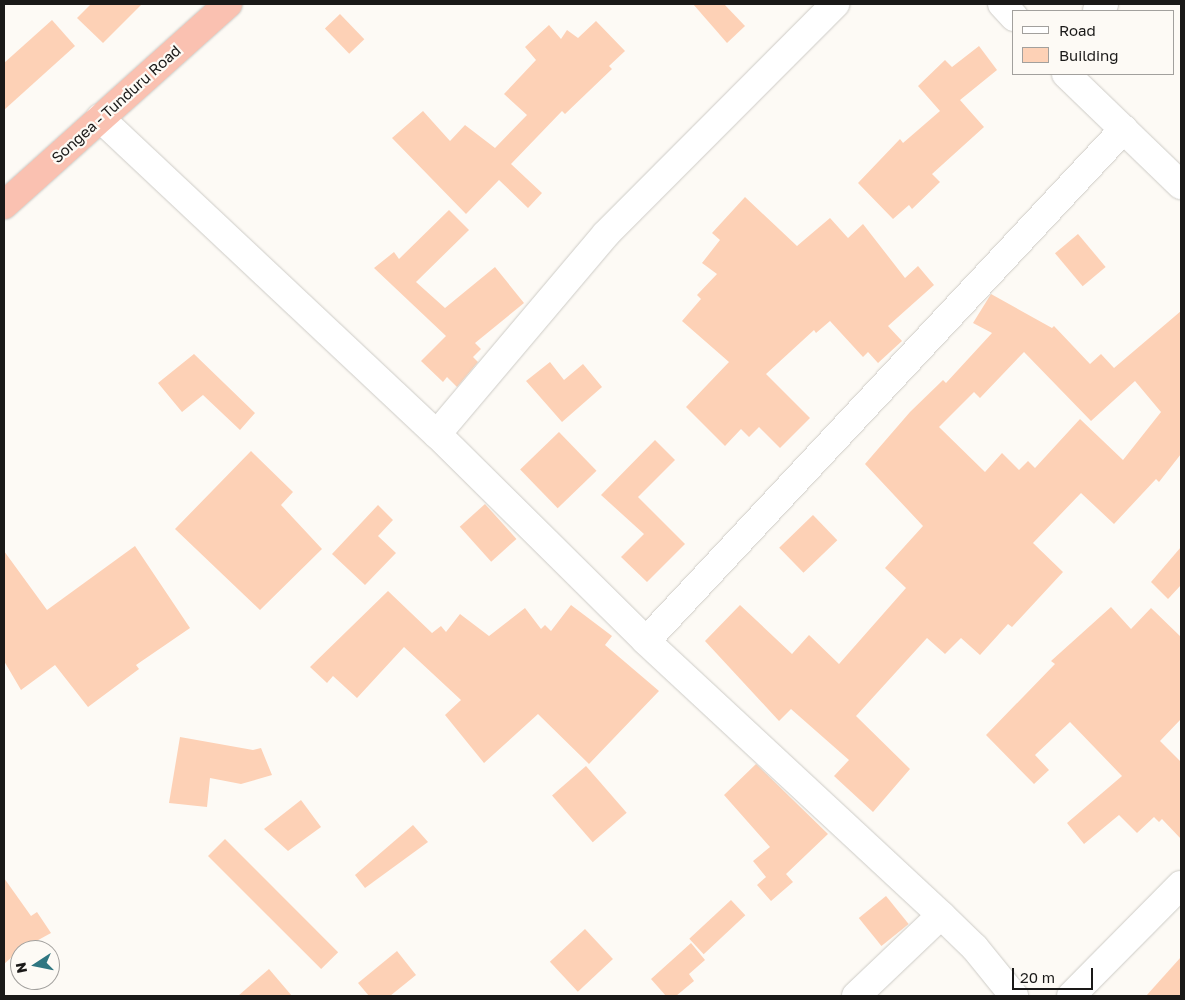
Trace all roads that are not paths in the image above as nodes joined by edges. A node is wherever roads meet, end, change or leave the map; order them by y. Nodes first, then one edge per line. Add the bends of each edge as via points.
1 (228, 4) edge
2 (835, 4) edge
3 (1002, 4) edge
4 (1012, 16) edge
5 (1067, 75) edge
6 (100, 118) junction
7 (1124, 129) junction
8 (1181, 185) edge
9 (4, 204) edge
10 (437, 434) junction
11 (646, 641) junction
12 (1181, 885) edge
13 (942, 915) junction
14 (856, 996) edge
15 (1014, 996) edge
16 (1071, 996) edge

1 - 6 highway, Songea - Tunduru Road
2 - 10 street via 606,234
3 - 4 street
5 - 7 street
6 - 9 highway, Songea - Tunduru Road
6 - 10 street
7 - 8 street
7 - 11 street
10 - 11 street
11 - 13 street
12 - 16 street
13 - 14 street
13 - 15 street via 976,948

